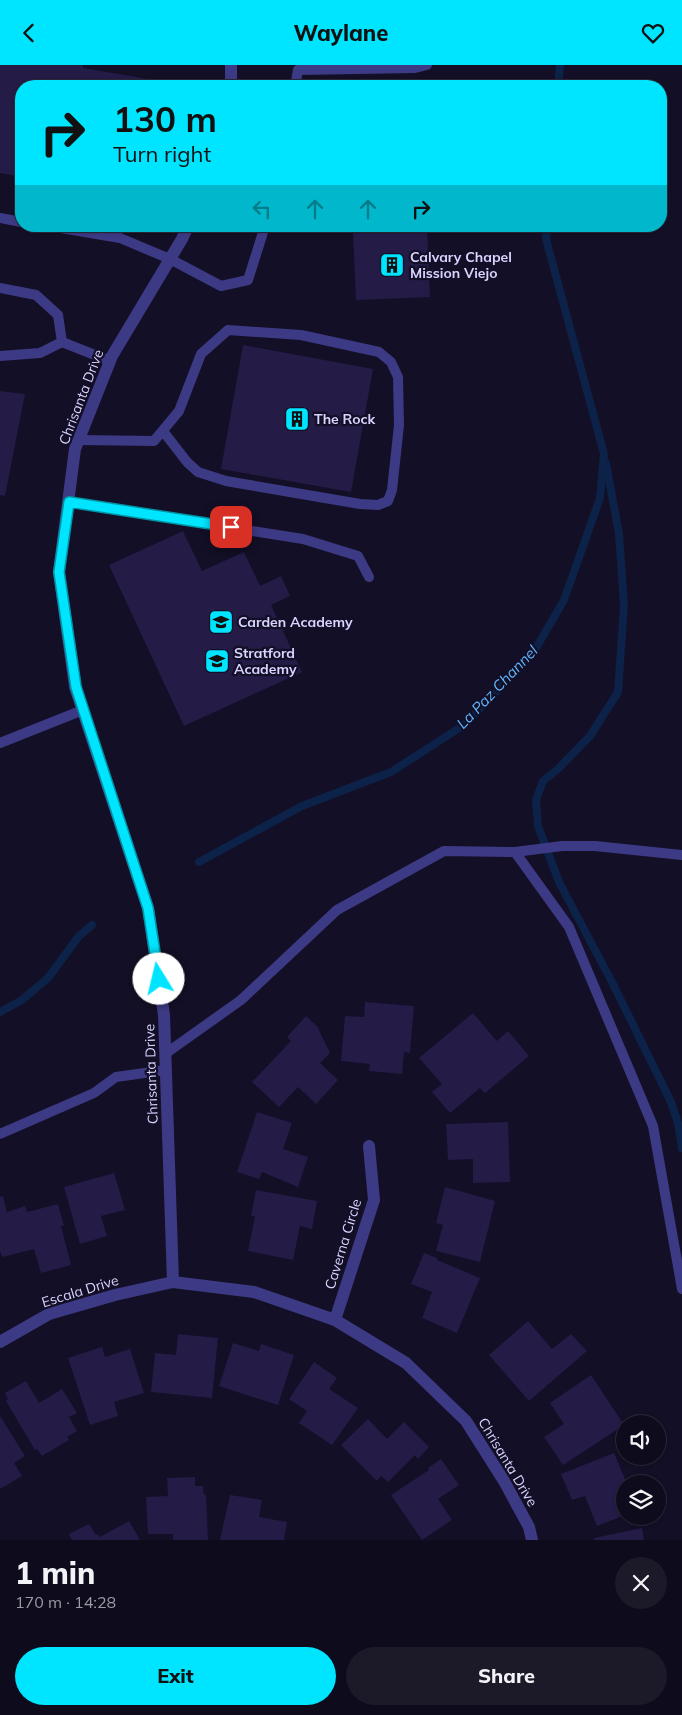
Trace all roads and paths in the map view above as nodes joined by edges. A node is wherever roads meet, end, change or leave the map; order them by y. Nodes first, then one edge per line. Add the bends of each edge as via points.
1 (231, 65) edge
2 (427, 65) edge
3 (376, 67) edge
4 (298, 68) edge
5 (231, 80) edge
6 (0, 218) edge
7 (15, 220) edge
8 (84, 232) edge
9 (185, 232) edge
10 (263, 232) edge
11 (170, 259) junction
12 (0, 288) edge
13 (62, 341) junction
14 (0, 356) edge
15 (110, 361) junction
16 (163, 431) junction
17 (79, 441) junction
18 (69, 502) junction
19 (369, 577) dead end
20 (83, 710) junction
21 (0, 743) edge
22 (515, 852) junction
23 (682, 855) edge
24 (165, 1054) junction
25 (166, 1070) junction
26 (0, 1134) edge
27 (369, 1146) dead end
28 (173, 1282) junction
29 (682, 1289) edge
30 (335, 1320) junction
31 (0, 1342) edge
32 (532, 1540) edge

1 - 5 street
2 - 3 lane
3 - 4 lane
6 - 7 lane
8 - 11 lane via 120,238
9 - 11 street, Chrisanta Drive
10 - 11 lane via 248,280 221,286
11 - 15 street, Chrisanta Drive
12 - 13 lane via 36,295 58,315
13 - 14 lane via 40,353
13 - 15 lane
15 - 17 street, Chrisanta Drive
16 - 16 lane via 179,411 201,354 228,329 301,335 379,352 391,362 398,377 399,425 392,490 388,501 378,505 226,481 198,472
16 - 17 lane via 154,441
17 - 18 street, Chrisanta Drive via 75,449
18 - 19 lane via 303,539 358,556
18 - 20 street, Chrisanta Drive via 59,572 76,687
20 - 21 lane
20 - 24 street, Chrisanta Drive via 148,908 164,1015
22 - 23 lane via 594,846
22 - 24 lane via 444,851 337,910 241,1000
22 - 29 lane via 569,927 653,1126
24 - 25 street, Chrisanta Drive
25 - 26 lane via 116,1077 94,1093
25 - 28 street, Chrisanta Drive
27 - 30 street, Caverna Circle via 374,1200
28 - 30 street, Chrisanta Drive via 254,1292
28 - 31 street, Escala Drive via 49,1314
30 - 32 street, Chrisanta Drive via 406,1363 466,1421 504,1481 529,1527

